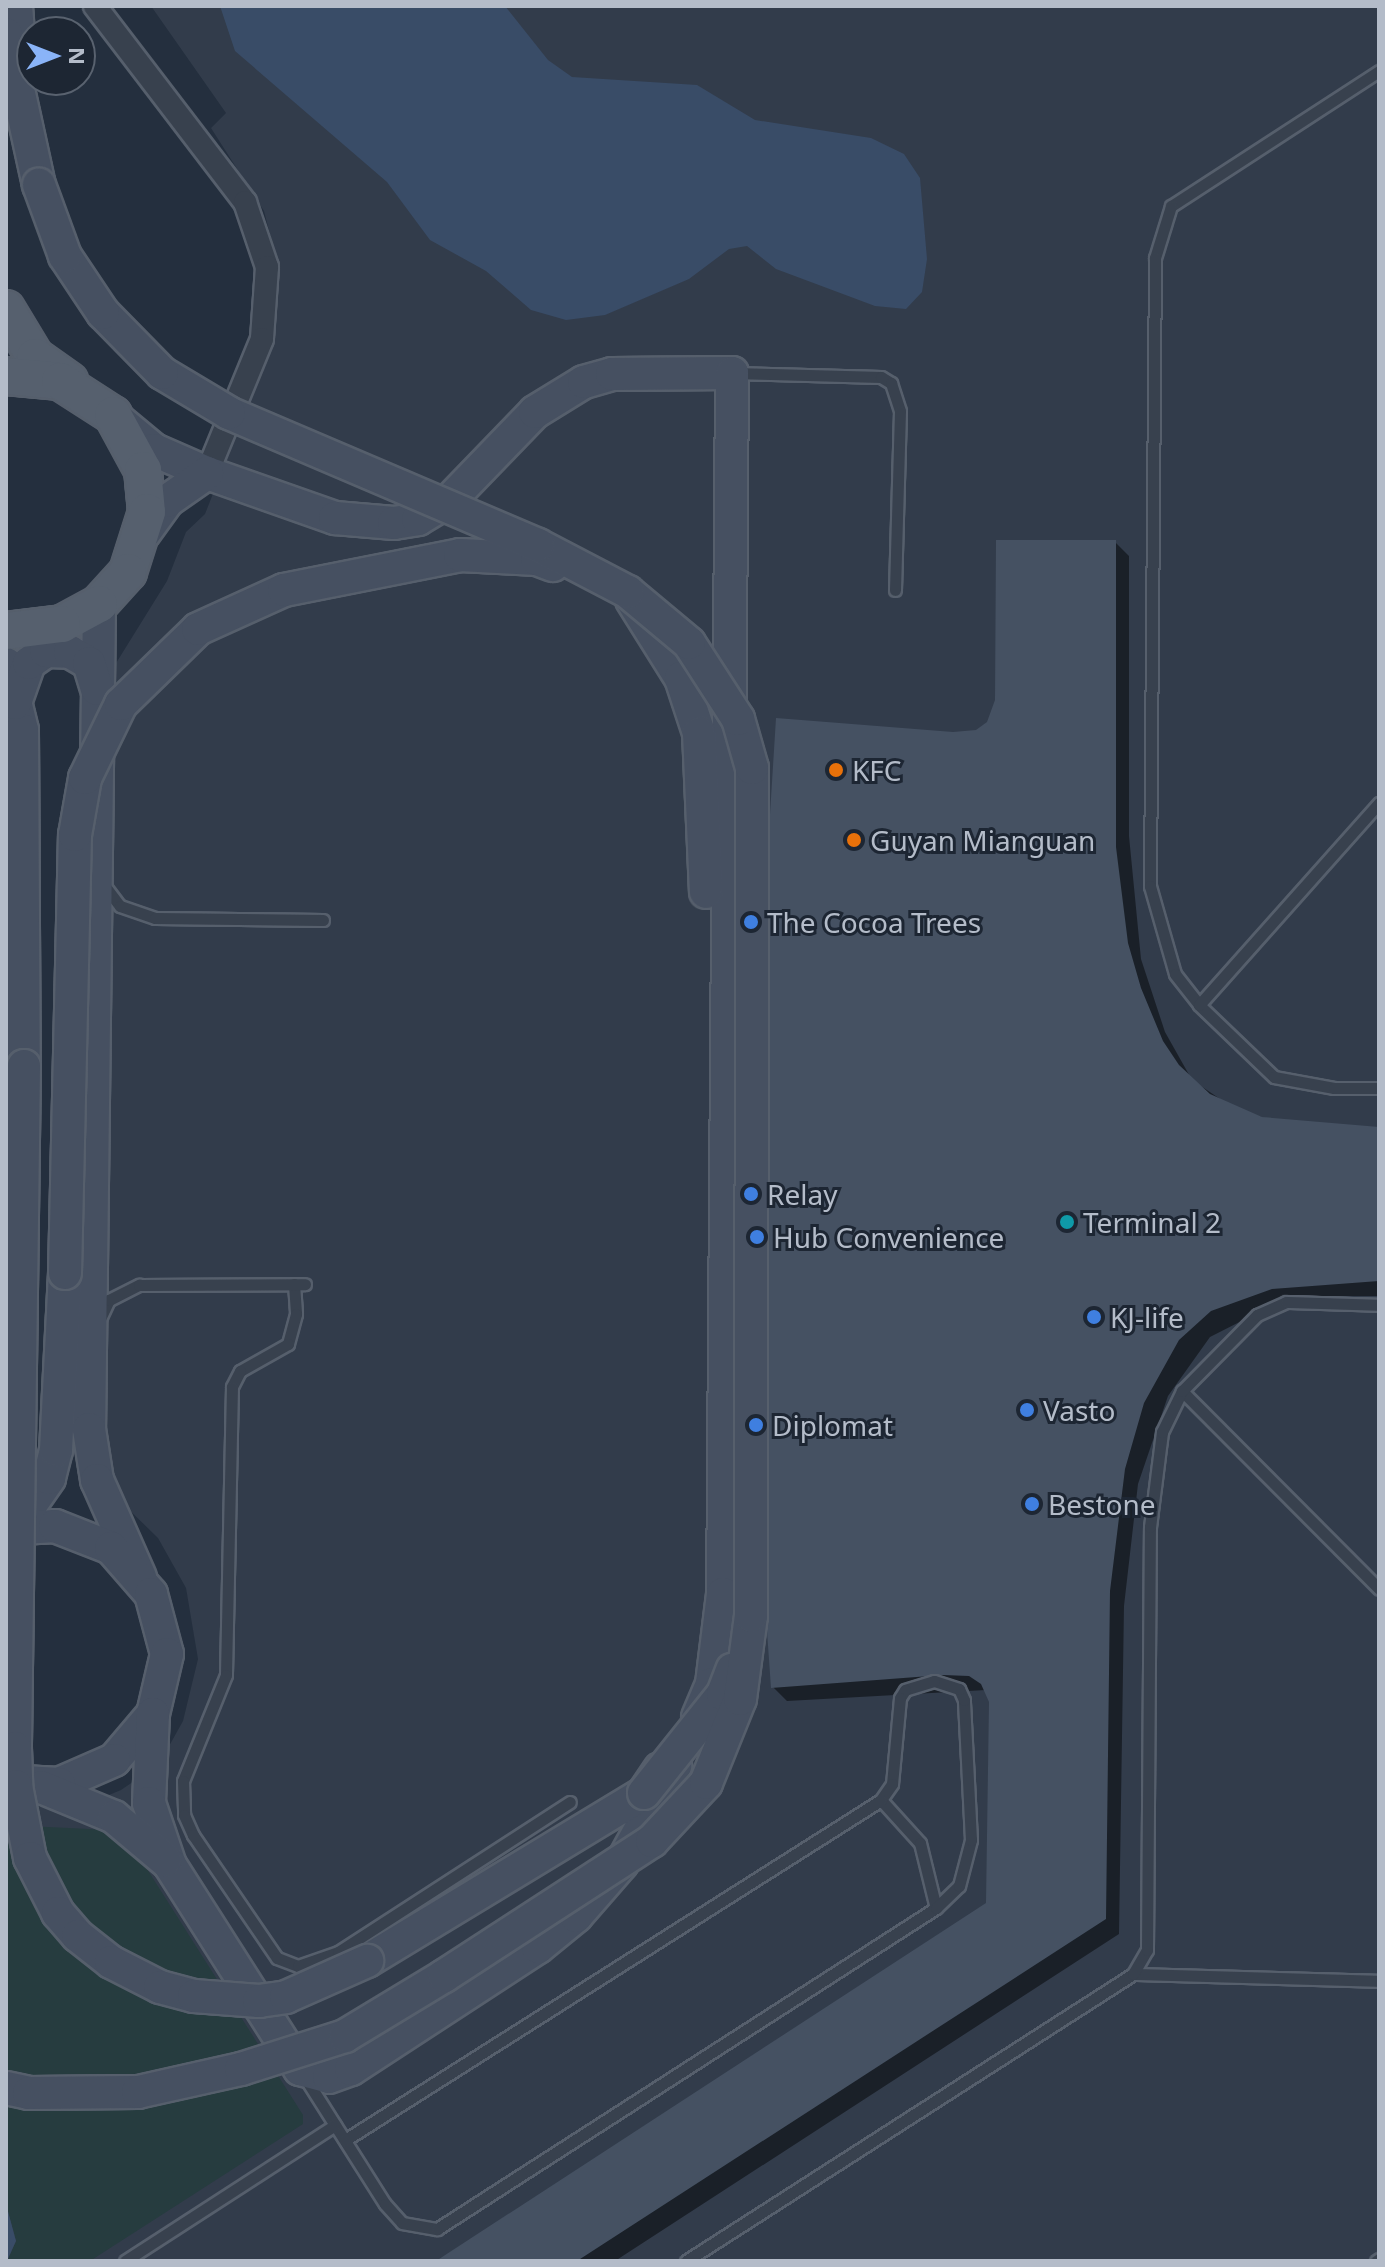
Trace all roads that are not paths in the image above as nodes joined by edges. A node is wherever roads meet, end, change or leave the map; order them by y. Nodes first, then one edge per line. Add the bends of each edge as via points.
1 (95, 6) edge
2 (6, 34) edge
3 (16, 69) edge
4 (1379, 71) edge
5 (23, 96) edge
6 (6, 309) edge
7 (732, 373) junction
8 (6, 376) edge
9 (79, 390) junction
10 (113, 415) junction
11 (207, 473) junction
12 (144, 533) junction
13 (895, 590) dead end
14 (628, 592) junction
15 (99, 604) junction
16 (6, 631) edge
17 (6, 664) edge
18 (98, 692) junction
19 (16, 697) junction
20 (6, 744) edge
21 (1379, 803) edge
22 (96, 875) junction
23 (323, 920) dead end
24 (1199, 1005) junction
25 (1379, 1088) edge
26 (1379, 1305) edge
27 (90, 1342) junction
28 (1182, 1391) junction
29 (6, 1527) edge
30 (140, 1577) junction
31 (1379, 1589) edge
32 (751, 1616) junction
33 (153, 1714) junction
34 (6, 1781) edge
35 (38, 1786) junction
36 (644, 1793) junction
37 (881, 1800) junction
38 (570, 1802) dead end
39 (170, 1865) junction
40 (936, 1908) junction
41 (1133, 1974) junction
42 (1379, 1981) edge
43 (300, 2069) junction
44 (6, 2088) edge
45 (335, 2125) junction
46 (345, 2140) junction
47 (125, 2261) edge
48 (686, 2261) edge

1 - 11 street via 245,202 267,267 262,339
2 - 3 main road
4 - 24 lane via 1171,206 1155,258 1150,886 1175,974
5 - 14 main road, bridge via 39,185 65,256 103,313 162,373 229,413 538,545
6 - 9 main road via 35,357
7 - 11 main road via 612,374 584,382 535,412 450,500 418,519 394,523 335,518
7 - 13 lane via 881,377 891,383 900,411
7 - 43 main road via 723,1594 712,1684 687,1745 622,1863 576,1916 538,1947 351,2069 329,2077
8 - 9 main road via 39,376
9 - 10 main road
10 - 11 main road via 154,450
10 - 12 main road via 143,470
11 - 12 main road via 167,501
12 - 15 main road via 128,572
14 - 29 main road, bridge via 537,559 460,555 298,587 198,629 121,704 85,778 75,835 56,1450 49,1478 29,1507
14 - 32 main road, bridge via 689,643 738,719 752,768
14 - 36 main road, bridge via 681,678 699,733 706,801 709,1550 698,1686 680,1739
15 - 16 main road via 62,624
15 - 18 main road
17 - 19 main road
18 - 19 main road via 89,663 70,652 46,651 29,663
18 - 22 main road
19 - 20 main road
19 - 36 main road, bridge via 22,730 24,1066 16,1786 30,1858 58,1913 111,1962 160,1987 228,2000 286,1997 367,1961
21 - 24 lane
22 - 23 lane via 120,906 155,918
22 - 27 main road
24 - 25 lane via 1274,1077 1334,1088
26 - 28 lane via 1286,1302 1257,1315
27 - 30 main road via 89,1429 97,1480
27 - 38 lane via 109,1300 139,1285 300,1284 288,1344 240,1371 232,1387 226,1675 183,1781 184,1815 193,1835 277,1958 298,1966 338,1952
28 - 31 lane
28 - 41 lane via 1162,1432 1150,1527 1147,1950
29 - 30 main road via 74,1531 111,1548
30 - 33 main road via 160,1613 167,1654
32 - 36 main road, bridge via 723,1694
32 - 44 main road, bridge via 740,1699 706,1783 652,1841 444,1976 345,2036 241,2069 138,2092 29,2093
33 - 35 main road via 114,1760 78,1779
33 - 39 main road via 149,1803
34 - 35 main road
35 - 39 main road via 114,1817
37 - 40 lane via 920,1843
37 - 40 lane via 892,1784 905,1690 934,1681 959,1689 964,1700 971,1840 959,1886
37 - 46 lane
39 - 43 main road
40 - 46 lane via 437,2229 402,2223
41 - 42 lane
41 - 48 lane
43 - 45 lane
45 - 46 lane
45 - 47 lane

